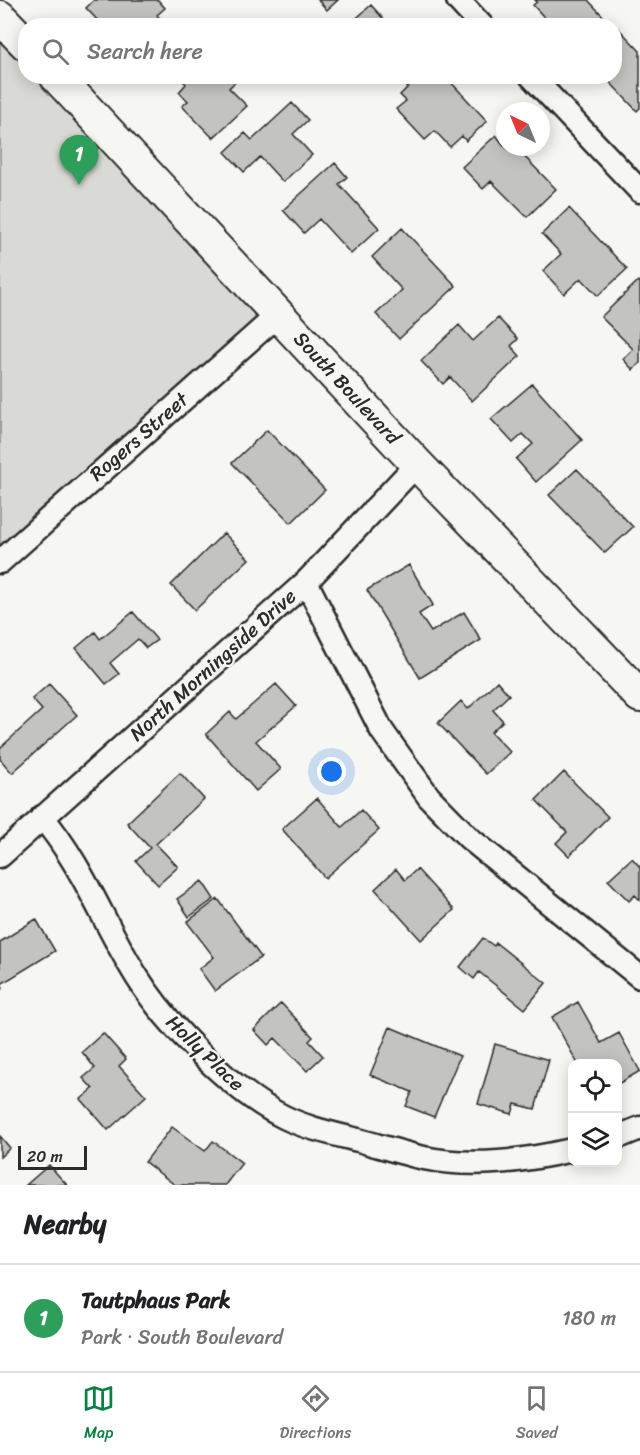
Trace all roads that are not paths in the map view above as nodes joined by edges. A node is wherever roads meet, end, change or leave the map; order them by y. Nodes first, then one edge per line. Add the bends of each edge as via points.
1 (4, 0) edge
2 (458, 0) edge
3 (0, 3) edge
4 (0, 17) edge
5 (475, 18) edge
6 (18, 36) edge
7 (63, 84) edge
8 (539, 84) edge
9 (640, 191) edge
10 (279, 314) junction
11 (417, 464) junction
12 (0, 562) edge
13 (306, 582) junction
14 (640, 696) edge
15 (42, 817) junction
16 (0, 856) edge
17 (640, 977) edge
18 (640, 1128) edge
19 (622, 1135) edge
20 (568, 1151) edge

1 - 3 street
2 - 5 street
4 - 6 street
7 - 10 street, South Boulevard
8 - 9 street
10 - 11 street, South Boulevard
10 - 12 street, Rogers Street
11 - 13 street, North Morningside Drive
11 - 14 street, South Boulevard
13 - 15 street, North Morningside Drive
13 - 17 street via 382,731 429,797 469,838
15 - 16 street, North Morningside Drive
15 - 20 street, Holly Place via 61,839 137,978 168,1019 237,1088 285,1118 425,1158 481,1163
18 - 19 street

